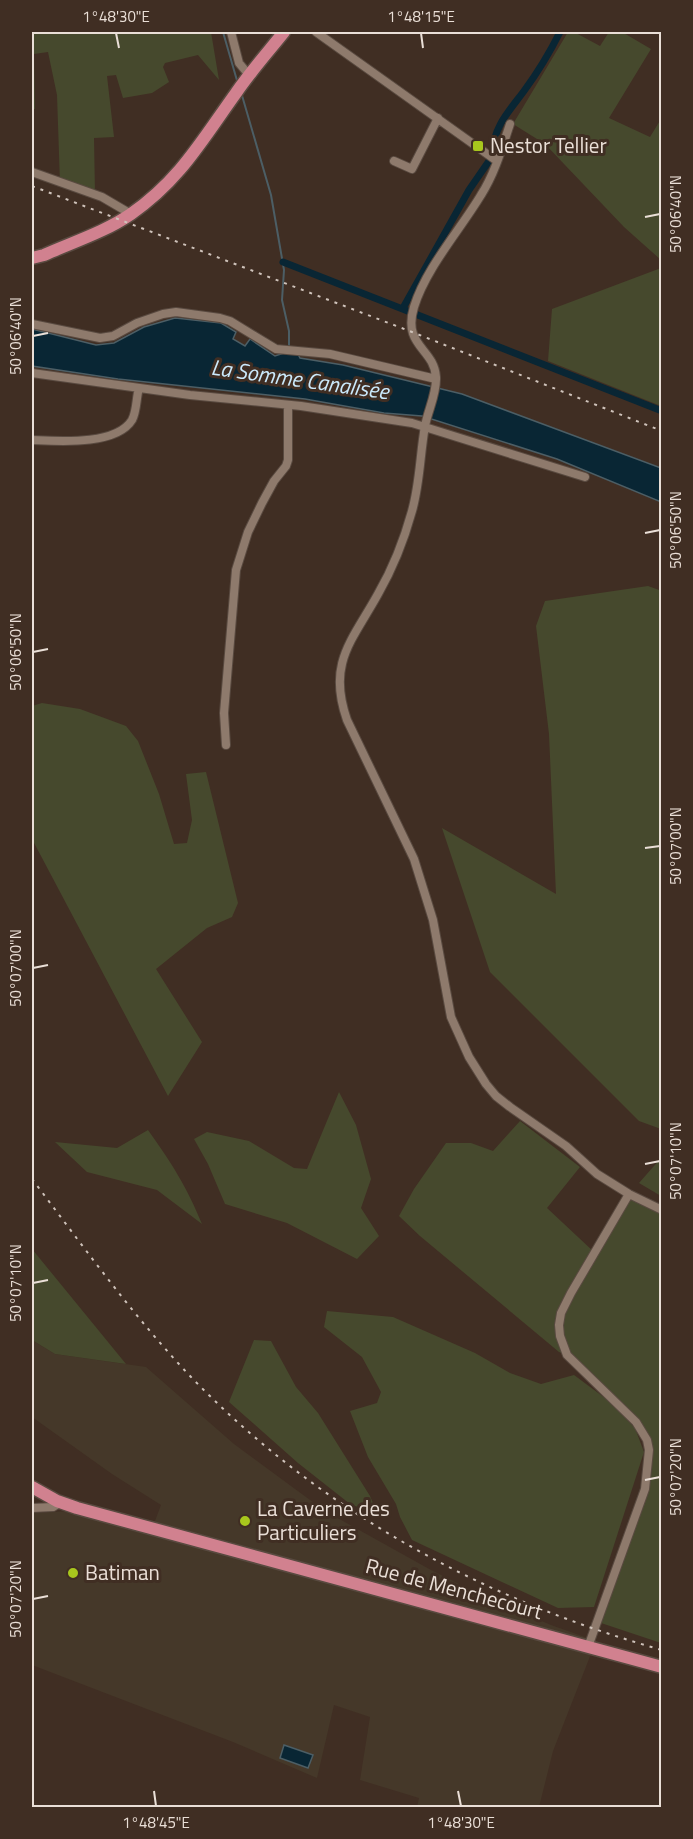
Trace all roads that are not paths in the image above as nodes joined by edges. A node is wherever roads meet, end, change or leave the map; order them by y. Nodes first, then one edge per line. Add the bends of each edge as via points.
1 (231, 32) edge
2 (284, 32) edge
3 (316, 32) edge
4 (246, 79) junction
5 (438, 118) junction
6 (510, 124) dead end
7 (394, 161) dead end
8 (497, 161) junction
9 (32, 172) edge
10 (131, 214) junction
11 (32, 258) edge
12 (32, 324) edge
13 (32, 373) edge
14 (436, 381) junction
15 (139, 388) junction
16 (288, 405) junction
17 (425, 425) junction
18 (32, 440) edge
19 (585, 477) dead end
20 (226, 745) dead end
21 (629, 1194) junction
22 (662, 1210) edge
23 (32, 1487) edge
24 (55, 1500) junction
25 (35, 1508) edge
26 (590, 1647) junction
27 (662, 1667) edge

1 - 4 street
2 - 4 main road
3 - 5 street
4 - 10 main road via 183,168
5 - 7 street via 412,169
5 - 8 street
6 - 8 street
8 - 14 street via 480,196 449,240 411,317 413,336 432,363
9 - 10 street via 102,197
10 - 11 main road
12 - 14 street via 106,338 155,316 176,312 220,318 276,349 330,354
13 - 15 street
14 - 17 street
15 - 16 street
15 - 18 street via 132,420 113,434 93,439
16 - 17 street
16 - 20 street via 288,460 248,532 236,570 224,713
17 - 19 street
17 - 21 street via 415,497 392,568 343,657 343,710 421,878 451,1017 477,1070 496,1096
21 - 22 street
21 - 26 street via 570,1293 559,1325 567,1355 636,1422 650,1450 645,1489
23 - 24 main road, Rue de Menchecourt
24 - 25 street
24 - 25 street via 53,1507
24 - 26 main road, Rue de Menchecourt
26 - 27 main road, Rue de Menchecourt

